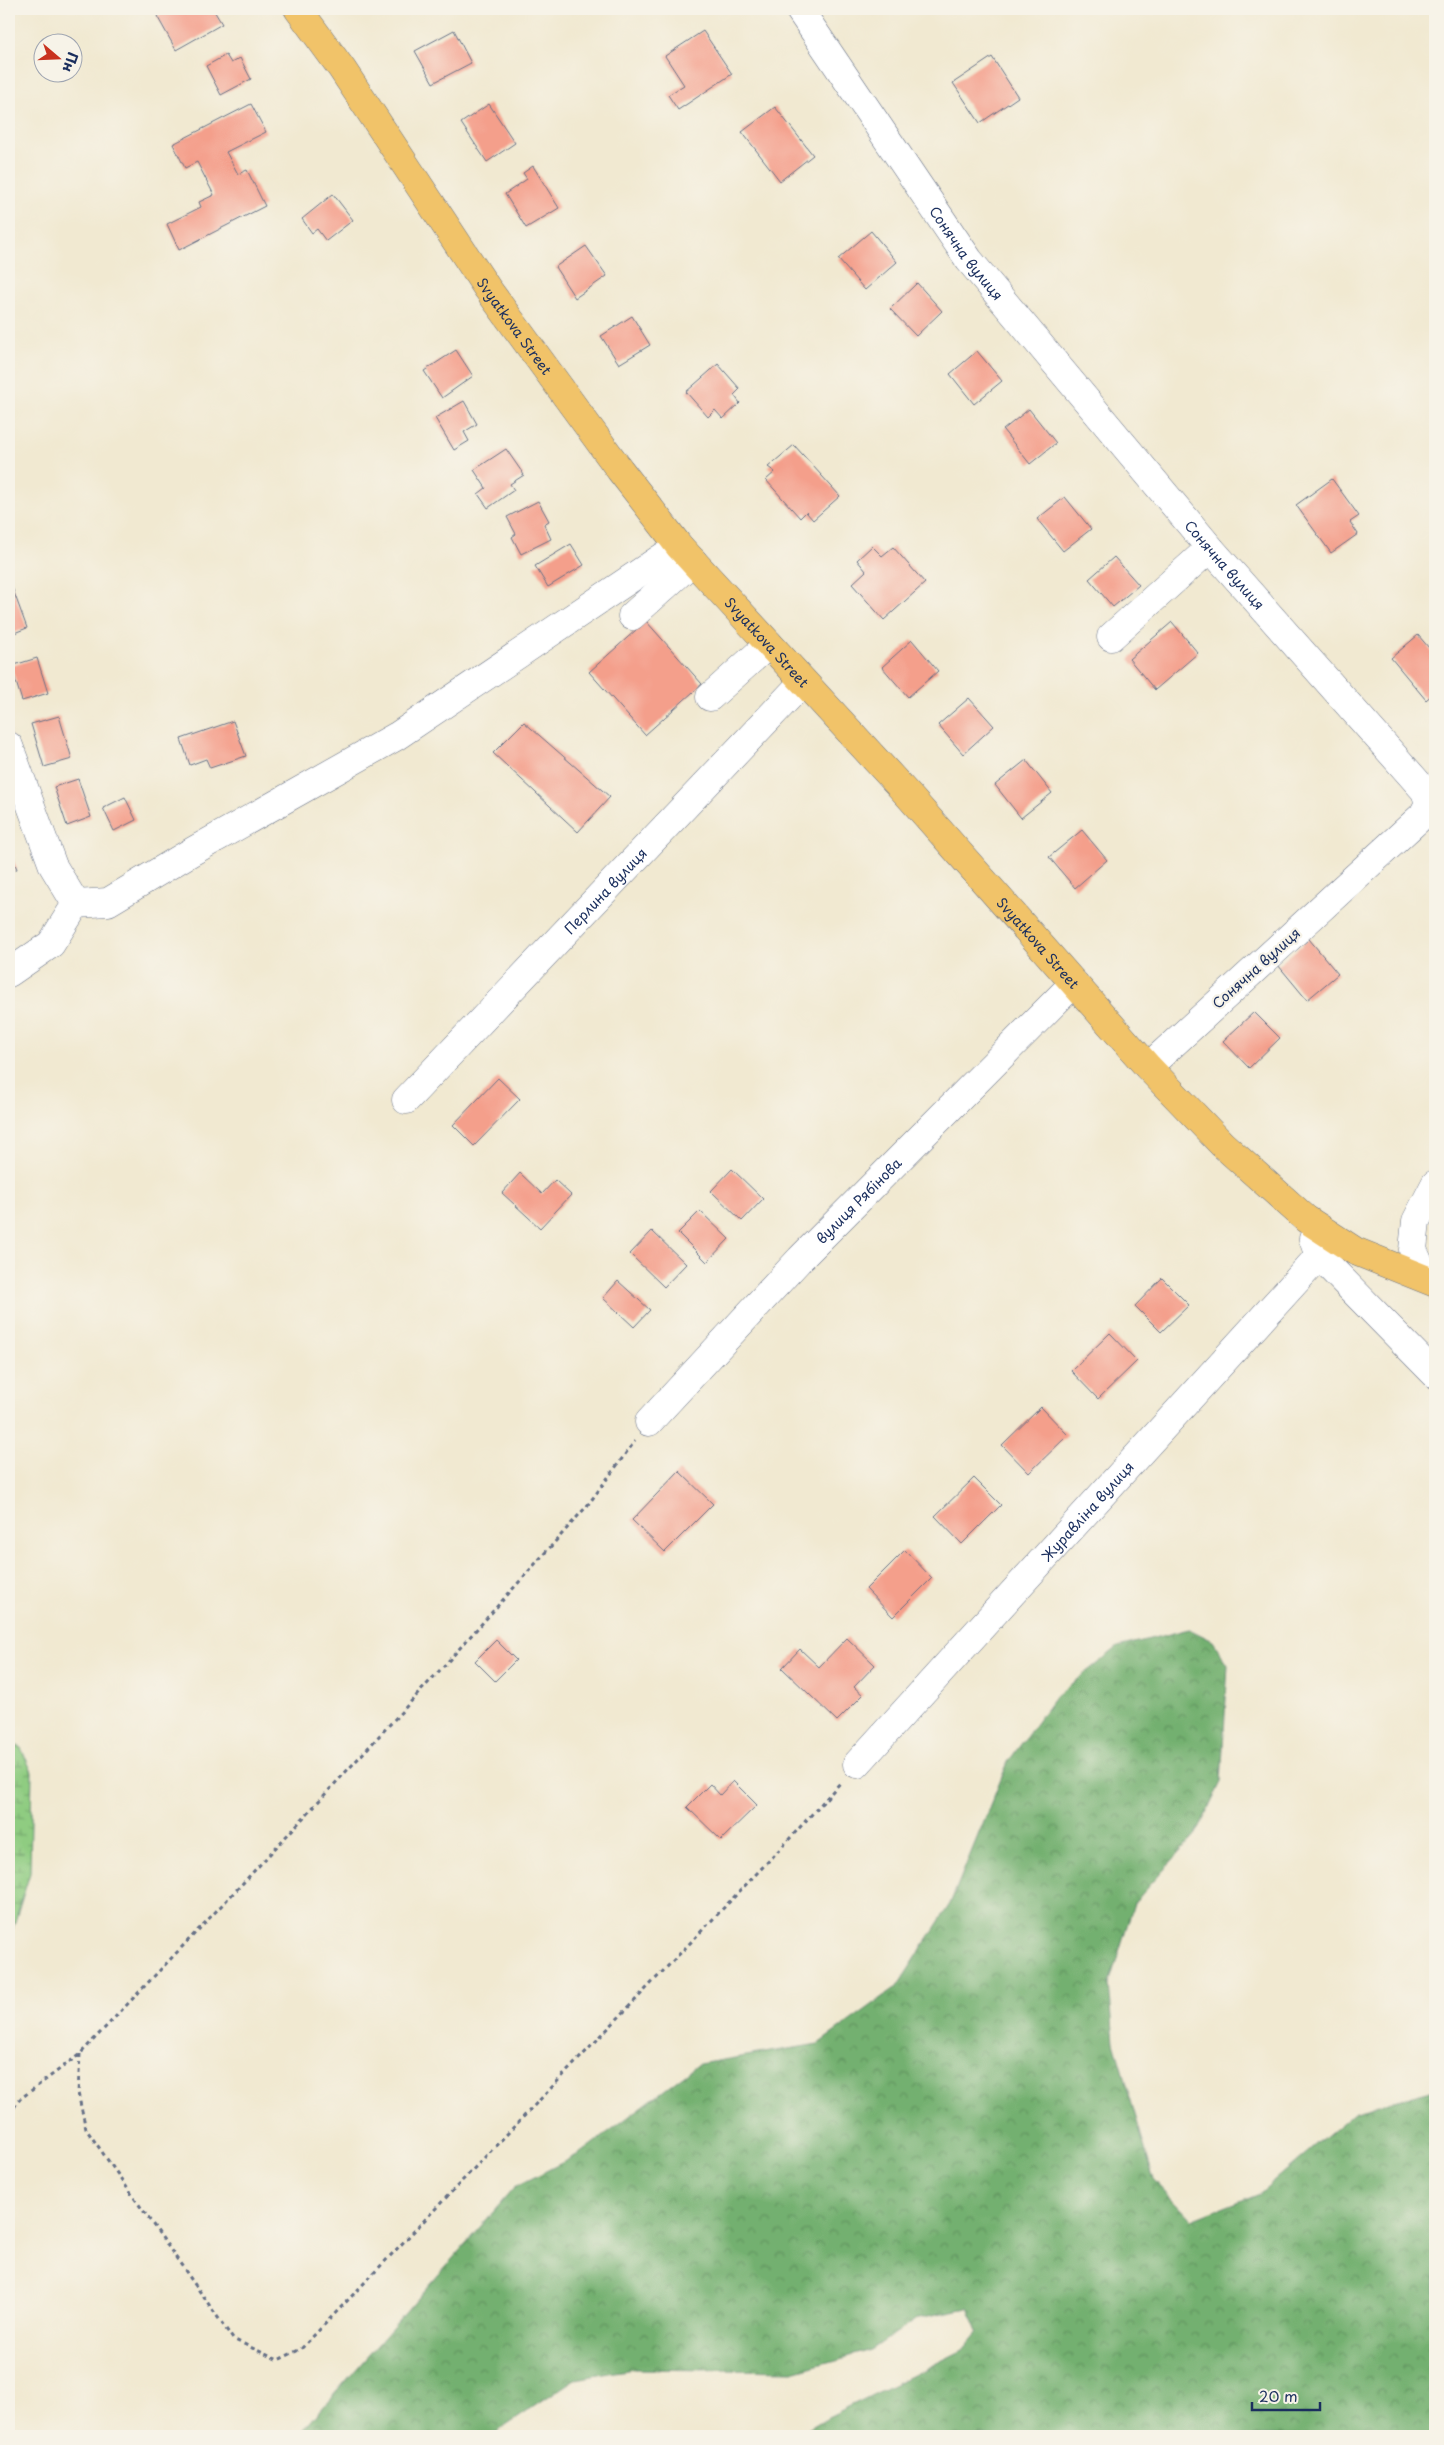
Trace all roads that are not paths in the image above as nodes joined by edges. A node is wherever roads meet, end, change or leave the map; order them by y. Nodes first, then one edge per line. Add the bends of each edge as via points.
1 (298, 9) edge
2 (798, 9) edge
3 (1210, 548) junction
4 (686, 554) junction
5 (632, 616) dead end
6 (1111, 637) dead end
7 (769, 644) junction
8 (803, 682) junction
9 (710, 697) dead end
10 (9, 746) edge
11 (1432, 805) edge
12 (76, 904) junction
13 (9, 972) edge
14 (1074, 983) junction
15 (1148, 1067) junction
16 (406, 1100) dead end
17 (1435, 1184) edge
18 (1306, 1219) junction
19 (1319, 1256) junction
20 (1431, 1280) edge
21 (1435, 1374) edge
22 (649, 1422) road end
23 (857, 1764) road end

1 - 4 main road, Svyatkova Street via 342,69 487,288 614,462
2 - 3 street, Сонячна вулиця via 969,260
3 - 6 street
3 - 11 street, Сонячна вулиця via 1425,791
4 - 5 street
4 - 7 main road, Svyatkova Street
4 - 12 street via 397,736 108,902
7 - 8 main road, Svyatkova Street
7 - 9 street
8 - 14 main road, Svyatkova Street
8 - 16 street, Перлина вулиця
10 - 12 street via 52,866
11 - 15 street, Сонячна вулиця
12 - 13 street via 51,944
14 - 15 main road, Svyatkova Street
14 - 22 street, вулиця Рябінова via 800,1259
15 - 18 main road, Svyatkova Street via 1222,1144
17 - 20 street via 1416,1221 1413,1250
18 - 19 street
18 - 20 main road, Svyatkova Street via 1355,1251
19 - 21 street
19 - 23 street, Журавліна вулиця

